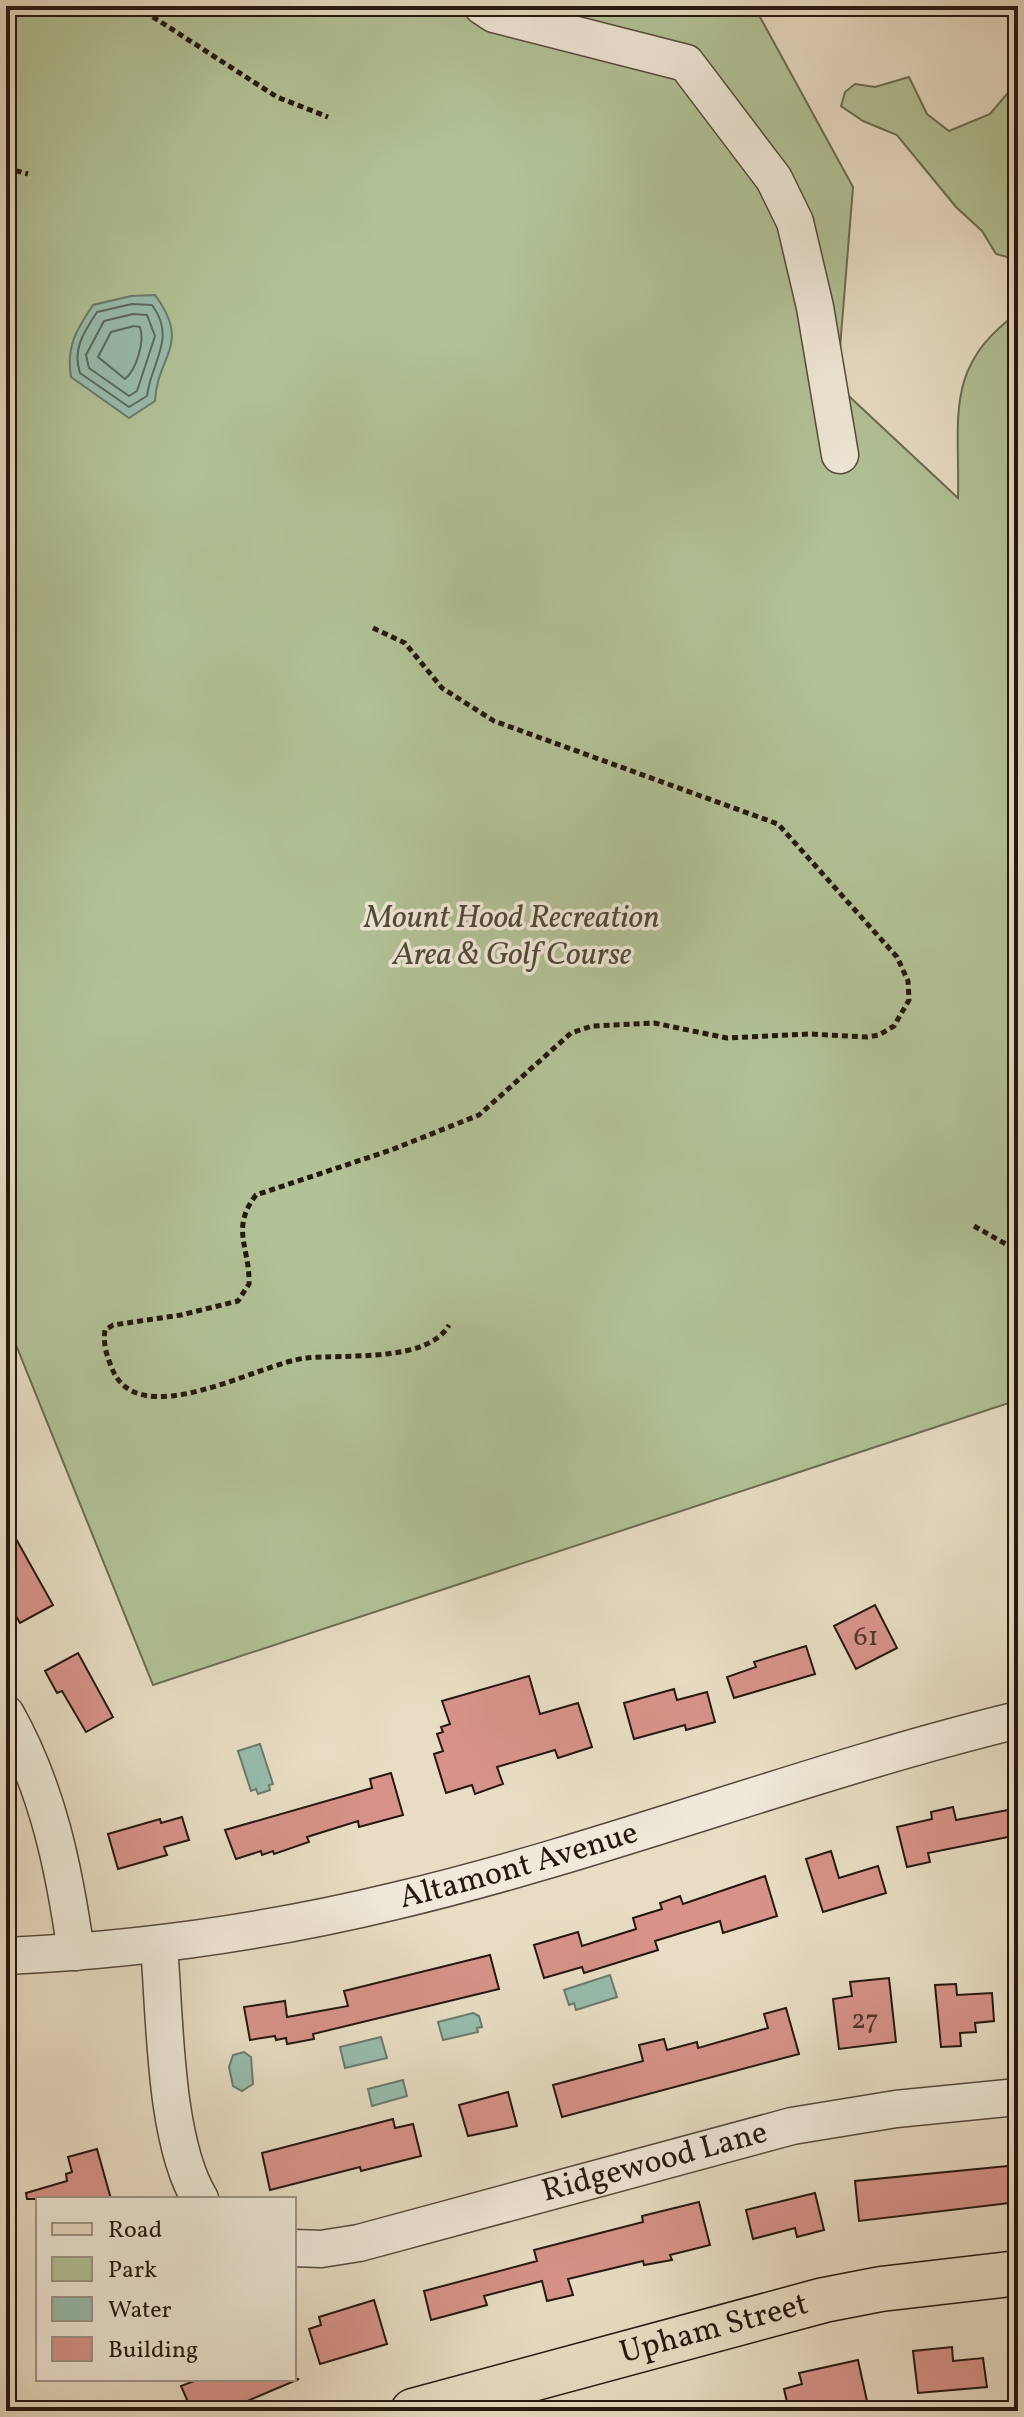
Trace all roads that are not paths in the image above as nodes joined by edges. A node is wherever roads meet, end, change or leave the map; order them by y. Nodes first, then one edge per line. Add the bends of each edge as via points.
1 (482, 6) edge
2 (840, 455) dead end
3 (6, 1714) edge
4 (1018, 1720) edge
5 (159, 1946) junction
6 (76, 1952) junction
7 (6, 1956) edge
8 (1018, 2097) edge
9 (199, 2197) edge
10 (296, 2248) edge
11 (1018, 2273) edge
12 (413, 2411) edge

1 - 2 street via 494,14 686,63 774,179 795,222
3 - 6 street via 48,1810 64,1870
4 - 5 street, Altamont Avenue via 396,1901
5 - 6 street, Altamont Avenue
5 - 9 street via 177,2130
6 - 7 street, Altamont Avenue
8 - 10 street, Ridgewood Lane via 803,2124 359,2243
11 - 12 main road, Upham Street via 824,2300

